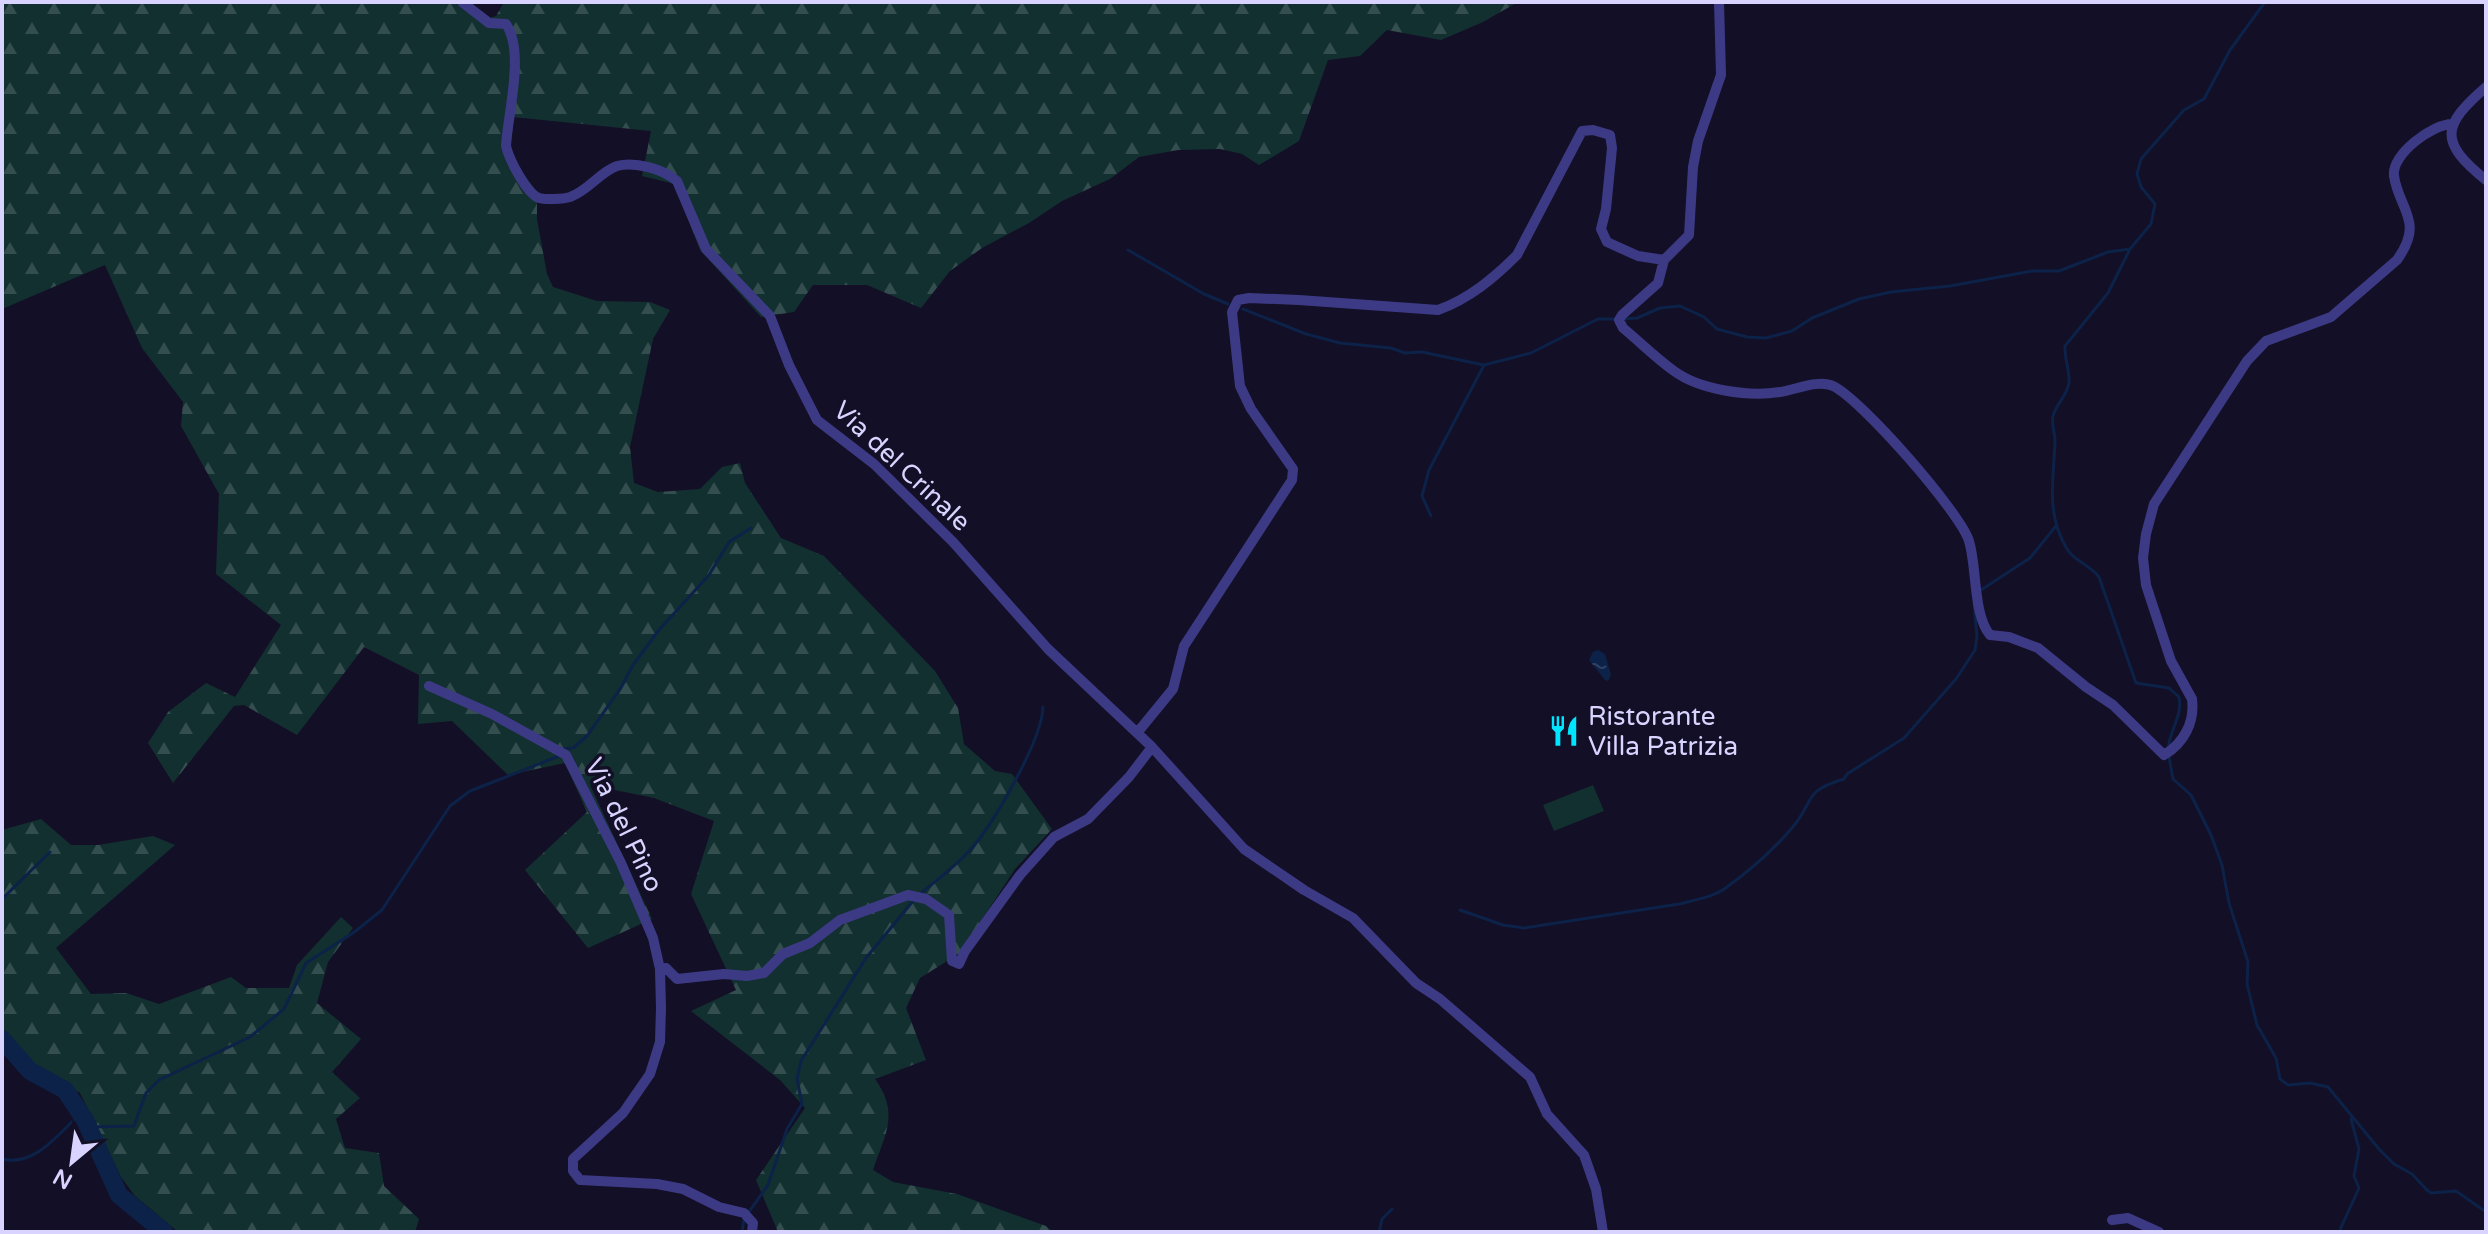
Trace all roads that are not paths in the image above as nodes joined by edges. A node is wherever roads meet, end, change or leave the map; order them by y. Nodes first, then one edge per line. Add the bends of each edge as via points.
1 (462, 2) edge
2 (1719, 2) edge
3 (2486, 87) edge
4 (2452, 124) junction
5 (2486, 180) edge
6 (1664, 260) junction
7 (429, 686) dead end
8 (1137, 733) junction
9 (1152, 747) junction
10 (660, 969) junction
11 (2112, 1220) dead end
12 (752, 1232) edge
13 (1603, 1232) edge
14 (2159, 1232) edge

1 - 8 street, Via del Crinale via 489,23 506,24 513,34 516,52 506,146 509,160 532,193 541,199 570,197 614,167 632,164 677,181 706,249 770,316 817,420 874,464 953,542 1048,649
2 - 6 street via 1721,75 1698,141 1689,235
3 - 4 street
4 - 5 street via 2457,153
4 - 6 street via 2425,133 2395,169 2410,227 2397,260 2331,317 2266,341 2247,361 2154,504 2143,558 2146,585 2171,661 2193,706 2184,738 2164,755 2113,705 2038,648 1990,635 1966,534 1911,460 1836,387 1729,392 1674,371 1623,328 1622,315 1658,283
6 - 8 street via 1638,256 1607,242 1601,229 1610,135 1582,131 1517,255 1459,303 1438,310 1238,300 1232,312 1240,386 1293,469 1292,480 1184,646 1173,689
7 - 10 street, Via del Pino via 566,755 621,863 653,938
8 - 9 street, Via del Crinale
9 - 10 street via 1088,819 1054,837 1020,875 959,964 952,961 949,915 926,899 908,895 840,920 810,943 783,954 764,973 677,979
9 - 13 street, Via del Crinale via 1244,849 1353,918 1416,983 1530,1077 1547,1114 1584,1155
10 - 12 street, Via del Pino via 660,1042 650,1074 623,1113 573,1159 573,1171 580,1180 683,1189 744,1213 753,1223
11 - 14 street via 2128,1218

